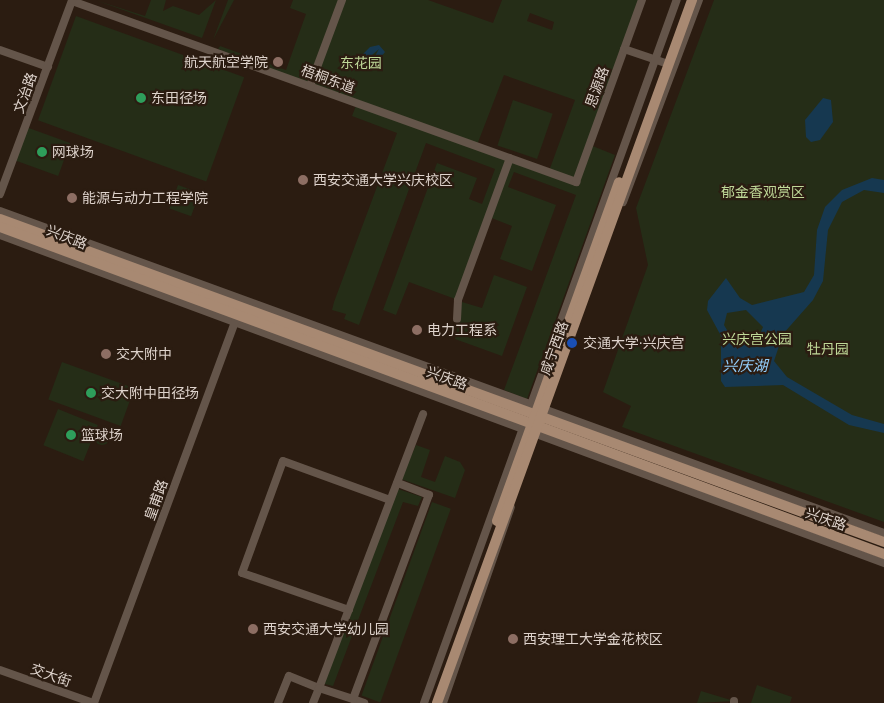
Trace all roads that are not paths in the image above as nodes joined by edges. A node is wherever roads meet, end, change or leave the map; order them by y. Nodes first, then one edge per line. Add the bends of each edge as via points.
1 (342, 0) edge
2 (642, 0) edge
3 (677, 0) edge
4 (685, 0) edge
5 (692, 0) edge
6 (699, 0) edge
7 (72, 1) edge
8 (624, 49) junction
9 (0, 50) edge
10 (662, 62) junction
11 (48, 67) junction
12 (310, 86) junction
13 (510, 158) junction
14 (623, 172) junction
15 (576, 182) joint
16 (0, 194) edge
17 (606, 198) junction
18 (0, 211) edge
19 (615, 218) junction
20 (0, 219) edge
21 (0, 227) edge
22 (0, 235) edge
23 (238, 315) junction
24 (457, 319) dead end
25 (422, 414) dead end
26 (534, 420) junction
27 (397, 483) junction
28 (390, 500) junction
29 (512, 502) junction
30 (884, 532) edge
31 (884, 542) edge
32 (884, 554) edge
33 (884, 563) edge
34 (349, 610) junction
35 (0, 670) edge
36 (319, 688) junction
37 (353, 699) junction
38 (94, 703) edge
39 (278, 703) edge
40 (313, 703) edge
41 (364, 703) edge
42 (424, 703) edge
43 (431, 703) edge
44 (437, 703) edge
45 (443, 703) edge

1 - 12 street
2 - 8 street, 思源路
3 - 10 street
4 - 10 main road, 咸宁西路
5 - 10 main road, 咸宁西路
6 - 19 street via 636,177
7 - 11 street, 文治路
7 - 12 street, 梧桐东道
8 - 10 street
8 - 15 street, 思源路
9 - 11 street
10 - 14 main road, 咸宁西路
10 - 17 street
10 - 19 main road, 咸宁西路
11 - 16 street, 文治路
12 - 13 street, 梧桐东道
13 - 15 street, 梧桐东道
13 - 24 street via 458,300
14 - 17 main road
14 - 26 main road, 咸宁西路
17 - 26 street
18 - 26 street
19 - 26 main road, 咸宁西路
20 - 23 main road, 兴庆路
21 - 23 main road, 兴庆路
22 - 23 street
23 - 26 main road, 兴庆路
23 - 26 street
23 - 38 street, 皇甫路
25 - 27 street
26 - 29 main road, 咸宁西路
26 - 30 street
26 - 31 main road, 兴庆路
26 - 32 main road, 兴庆路
26 - 33 street
26 - 42 street
26 - 43 main road, 咸宁西路
27 - 28 street
27 - 37 street via 429,495
28 - 34 street
28 - 34 street via 284,461 242,573
29 - 44 main road, 咸宁西路
29 - 45 street via 509,523
34 - 36 street
35 - 38 street, 交大街
36 - 37 street
36 - 39 street via 289,676
36 - 40 street
37 - 41 street

